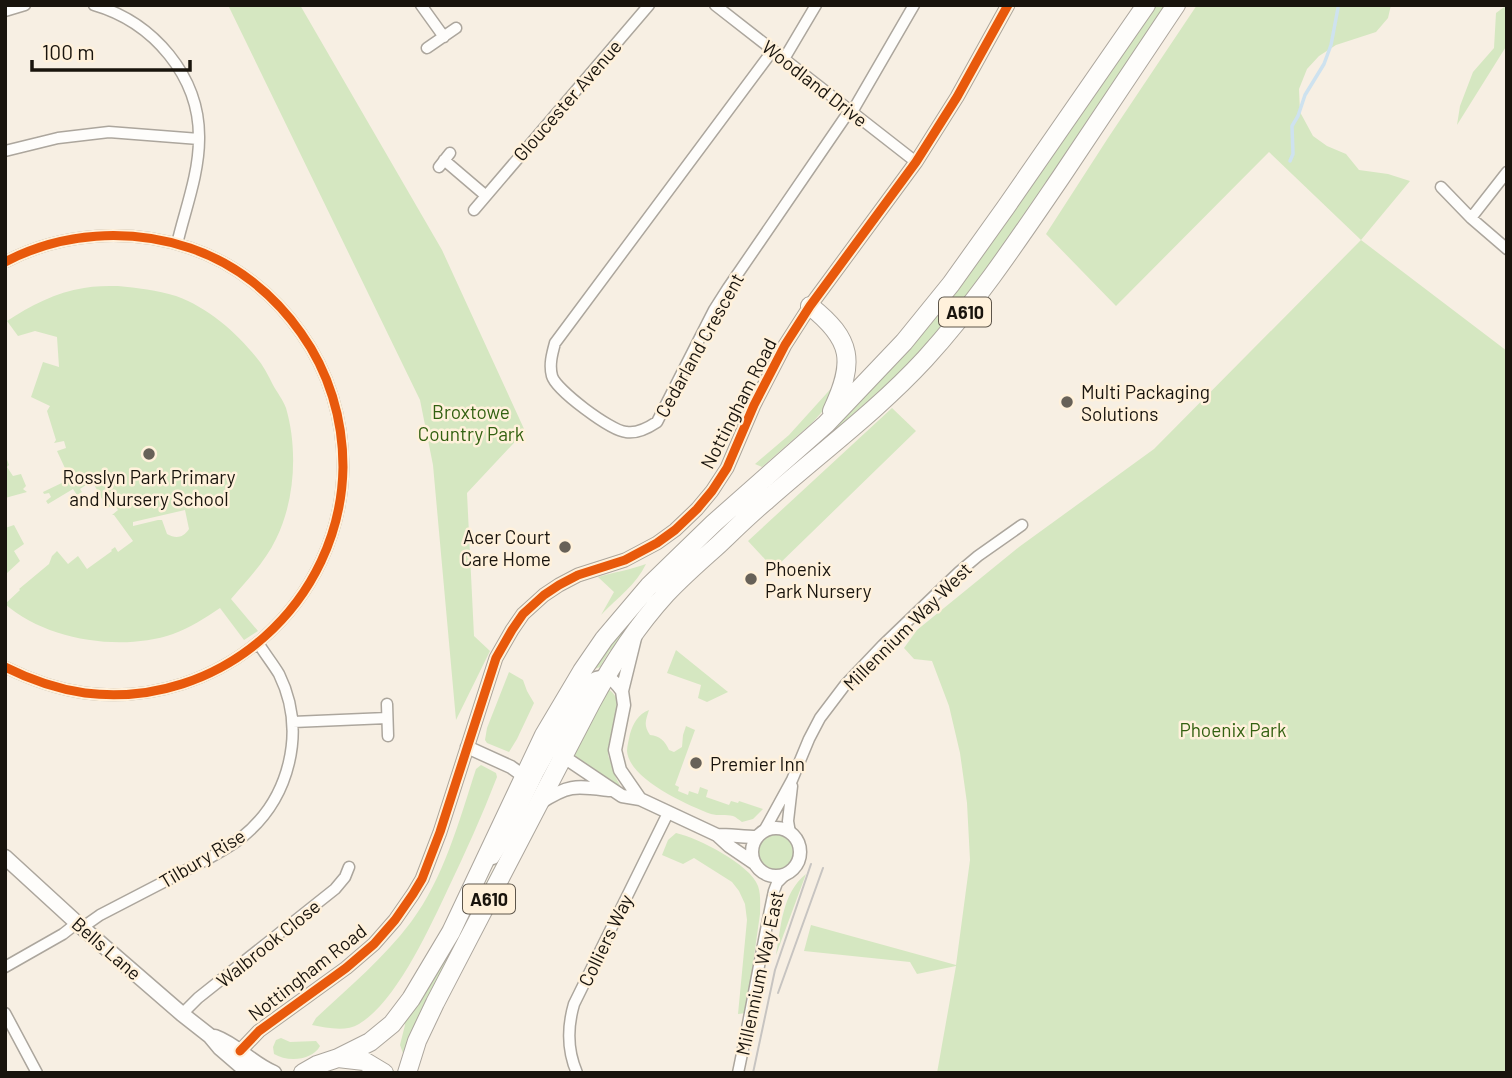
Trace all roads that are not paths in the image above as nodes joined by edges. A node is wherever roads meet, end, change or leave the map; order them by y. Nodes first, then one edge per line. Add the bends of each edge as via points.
1 (25, 5) edge
2 (94, 5) edge
3 (421, 5) edge
4 (649, 5) edge
5 (715, 5) edge
6 (816, 5) edge
7 (914, 5) edge
8 (1008, 5) edge
9 (1146, 5) edge
10 (1176, 5) edge
11 (5, 11) edge
12 (456, 28) dead end
13 (444, 37) junction
14 (427, 48) dead end
15 (773, 50) junction
16 (784, 59) junction
17 (851, 111) junction
18 (200, 139) junction
19 (5, 151) edge
20 (444, 160) dead end
21 (916, 162) junction
22 (1507, 172) edge
23 (1441, 187) dead end
24 (485, 195) junction
25 (474, 210) dead end
26 (1471, 218) junction
27 (177, 244) junction
28 (1507, 249) edge
29 (5, 262) edge
30 (810, 306) junction
31 (847, 358) junction
32 (880, 368) junction
33 (826, 424) junction
34 (1022, 525) dead end
35 (637, 630) junction
36 (258, 643) junction
37 (5, 667) edge
38 (605, 677) junction
39 (622, 691) junction
40 (387, 704) dead end
41 (387, 718) junction
42 (293, 722) junction
43 (388, 736) dead end
44 (553, 746) junction
45 (467, 747) junction
46 (792, 780) junction
47 (534, 789) junction
48 (612, 790) junction
49 (640, 799) junction
50 (668, 813) junction
51 (790, 833) junction
52 (761, 834) junction
53 (717, 835) junction
54 (5, 857) edge
55 (754, 863) junction
56 (349, 867) dead end
57 (785, 875) junction
58 (80, 925) junction
59 (5, 967) edge
60 (5, 1013) edge
61 (182, 1014) junction
62 (210, 1036) junction
63 (240, 1051) junction
64 (338, 1059) junction
65 (37, 1073) edge
66 (249, 1073) edge
67 (274, 1073) edge
68 (303, 1073) edge
69 (384, 1073) edge
70 (407, 1073) edge
71 (577, 1073) edge
72 (738, 1073) edge

1 - 11 street
2 - 18 street via 140,28 176,62 196,111
3 - 13 street
4 - 24 street, Gloucester Avenue
5 - 15 street, Woodland Drive
6 - 16 street
7 - 17 street
8 - 21 street, Nottingham Road
9 - 32 highway, A610 via 951,284
10 - 35 highway, A610 via 1023,233 956,323 886,397 695,566
12 - 13 street
13 - 14 street
15 - 16 street, Woodland Drive
15 - 17 street, Cedarland Crescent via 555,344 551,366 561,390 625,433 657,422 714,310
16 - 17 street, Woodland Drive
17 - 21 street, Woodland Drive
18 - 19 street via 108,132
18 - 27 street
20 - 24 street
21 - 30 street, Nottingham Road
22 - 26 street
23 - 26 street
24 - 25 street, Gloucester Avenue
26 - 28 street
27 - 29 street via 144,237 90,236 47,245
27 - 36 street via 233,268 281,307 317,358 338,416 342,478 331,539 299,599
30 - 31 highway via 829,321
30 - 45 street, Nottingham Road via 754,405 727,468 697,509 657,543 559,585 523,614 496,658
31 - 32 highway via 867,369
31 - 33 highway via 844,384
32 - 33 highway, A610
33 - 44 highway, A610 via 714,523 649,586 604,639 582,671
34 - 46 street, Millennium Way West via 960,572 845,685 820,718
35 - 38 highway, A610
35 - 39 street
36 - 37 street via 201,677 133,694 86,693 43,684
36 - 42 street, Tilbury Rise via 277,672
38 - 39 street
38 - 44 highway, A610
39 - 49 street via 616,757
40 - 41 street
41 - 42 street
41 - 43 street
42 - 58 street, Tilbury Rise via 285,777 257,823 232,845
44 - 47 highway, A610
44 - 47 highway, A610
44 - 48 street
45 - 47 street via 506,765
45 - 63 street, Nottingham Road via 422,879 395,920 346,968 258,1031
46 - 51 street, Millennium Way West
46 - 52 street, Millennium Way West
47 - 48 street via 551,796 573,787
47 - 64 highway, A610 via 411,999 392,1024
47 - 70 highway, A610 via 417,1041
48 - 49 street
49 - 50 street
50 - 53 street
50 - 71 street, Colliers Way via 574,1004 569,1041
51 - 52 street via 778,828
51 - 57 street via 800,853 796,866
52 - 53 street
52 - 55 street via 752,850
53 - 55 street
54 - 58 main road, Bells Lane
55 - 57 street via 768,875
56 - 61 street, Walbrook Close via 335,890
57 - 72 street, Millennium Way East via 774,891
58 - 59 street, Tilbury Rise
58 - 61 main road, Bells Lane
60 - 65 street
61 - 62 main road, Bells Lane
62 - 63 main road, Bells Lane
62 - 66 main road, Bells Lane
63 - 67 main road, Bells Lane
64 - 68 highway, A610
64 - 69 highway via 364,1061

